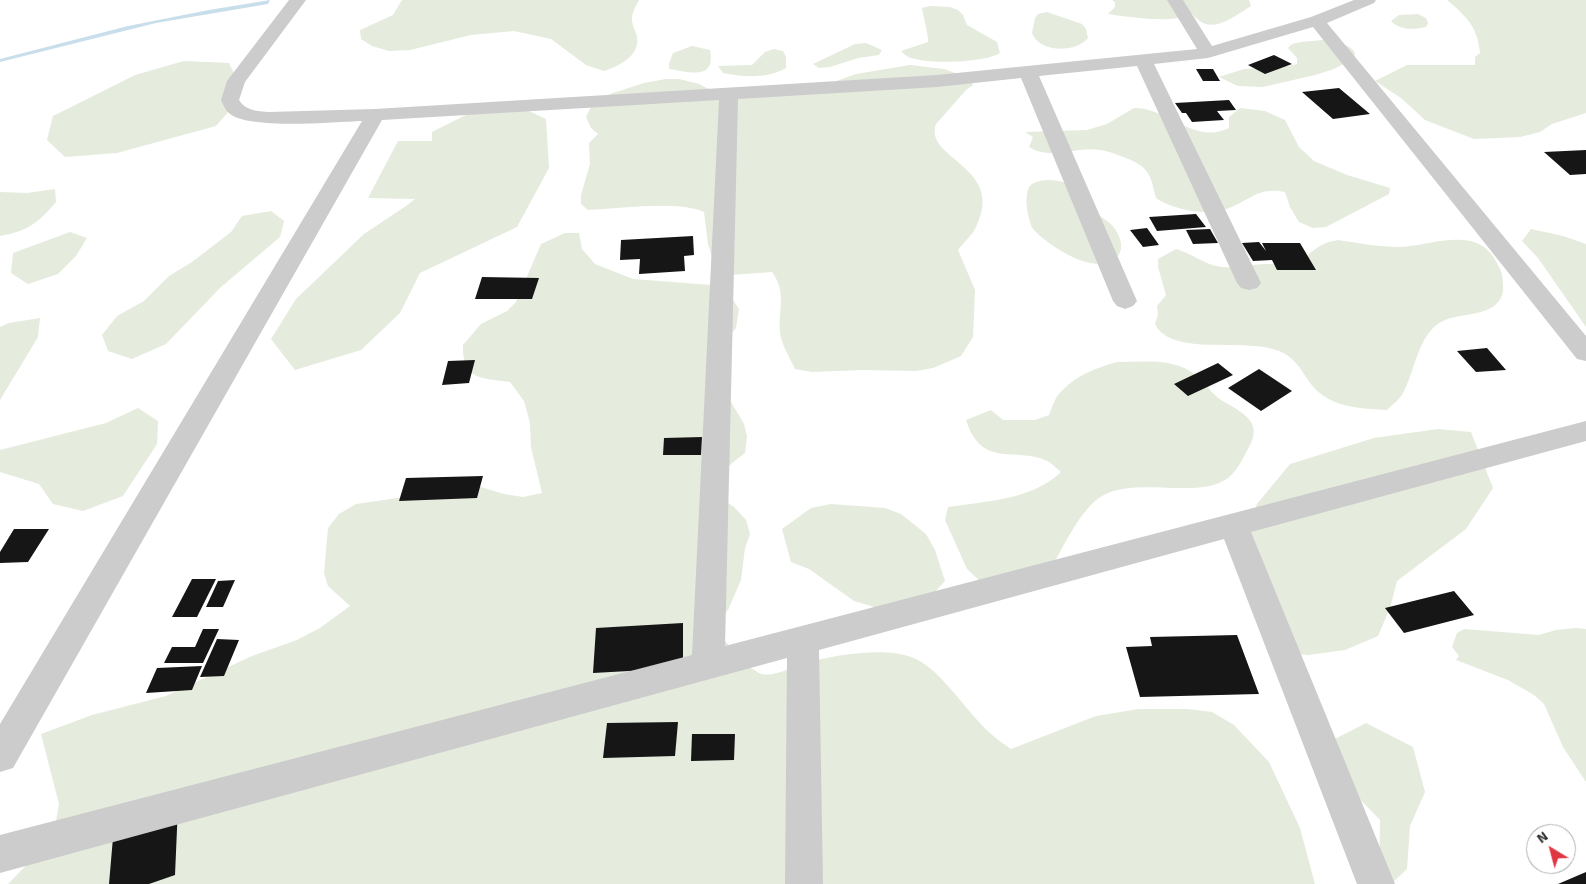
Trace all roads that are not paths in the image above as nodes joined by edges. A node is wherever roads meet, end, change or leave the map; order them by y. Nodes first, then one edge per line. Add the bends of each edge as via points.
1 (298, 0) edge
2 (1175, 0) edge
3 (1368, 0) edge
4 (1317, 21) junction
5 (1208, 53) junction
6 (1143, 60) junction
7 (1028, 72) junction
8 (728, 94) junction
9 (375, 115) junction
10 (1249, 284) dead end
11 (1125, 301) dead end
12 (1586, 353) edge
13 (1586, 431) edge
14 (1233, 525) junction
15 (803, 640) junction
16 (708, 665) junction
17 (0, 756) edge
18 (0, 854) edge
19 (804, 884) edge
20 (1376, 884) edge

1 - 9 street via 236,81 230,100 236,110 269,118
2 - 5 street
3 - 4 street
4 - 5 street
4 - 12 street
5 - 6 street
6 - 7 street
6 - 10 street
7 - 8 street via 937,82
7 - 11 street
8 - 9 street
8 - 16 street
9 - 17 street
13 - 14 street
14 - 15 street
14 - 20 street
15 - 16 street
15 - 19 street
16 - 18 street

